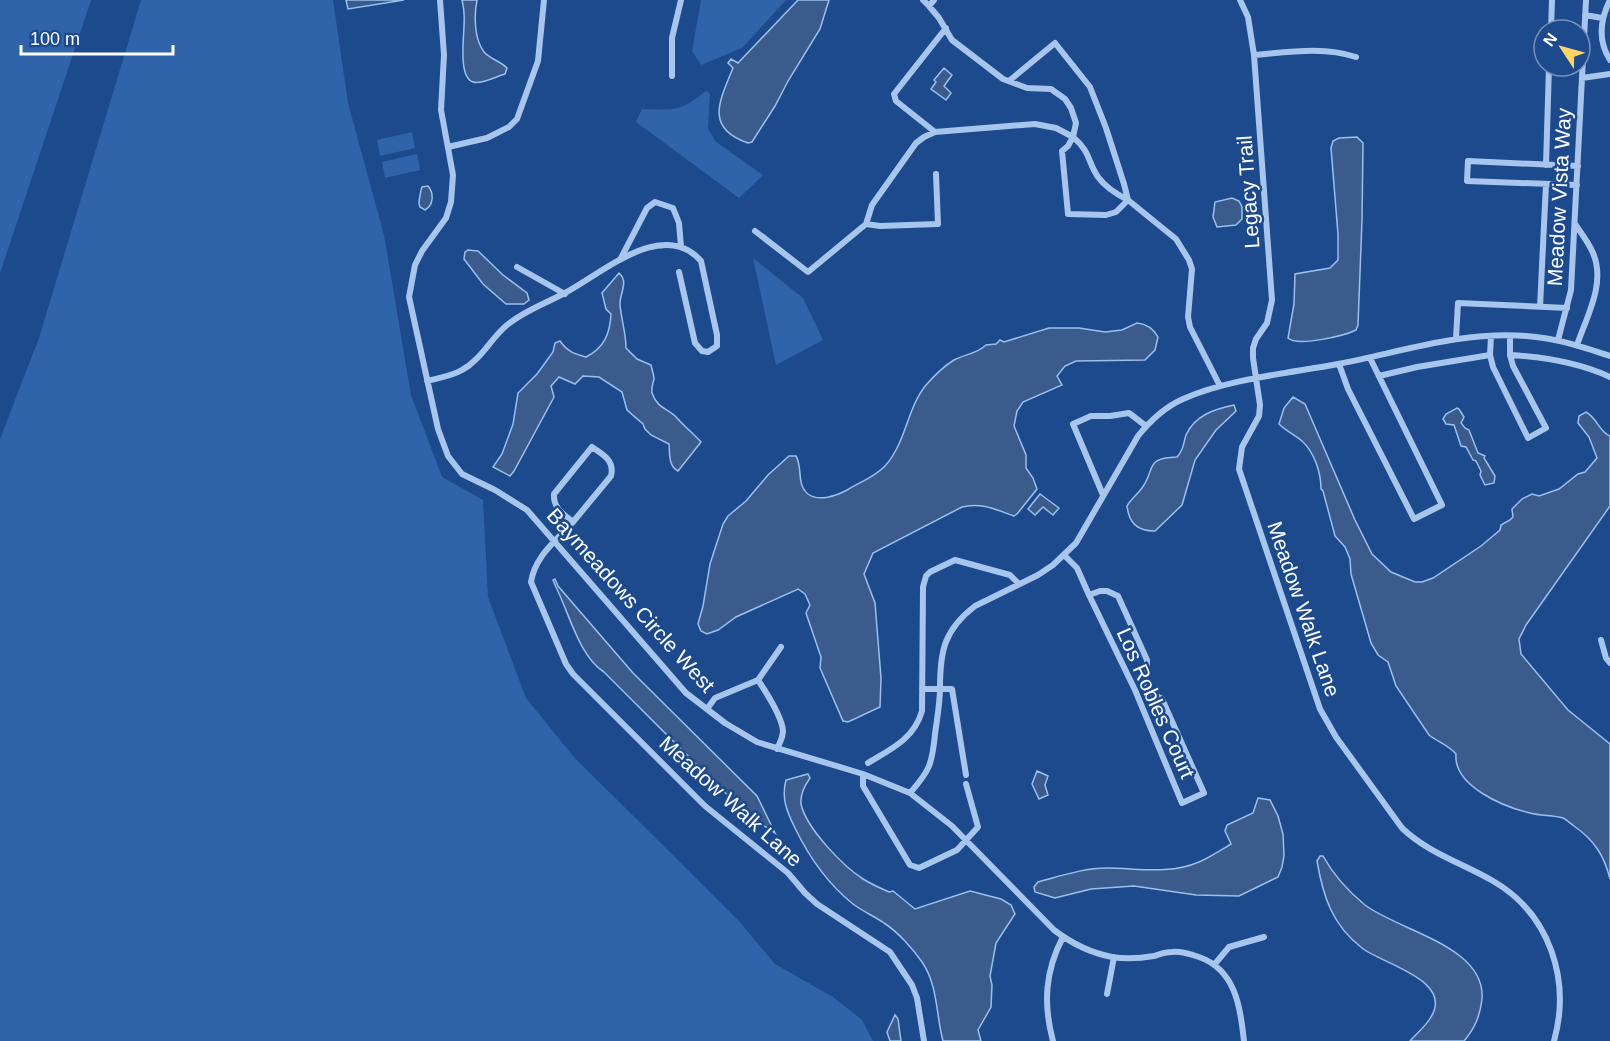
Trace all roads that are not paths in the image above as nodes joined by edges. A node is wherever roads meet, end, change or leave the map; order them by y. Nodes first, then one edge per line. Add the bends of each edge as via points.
1 (440, 0) edge
2 (544, 0) edge
3 (681, 0) edge
4 (923, 0) edge
5 (1240, 0) edge
6 (1552, 0) edge
7 (1586, 0) edge
8 (1610, 0) edge
9 (932, 3) edge
10 (1585, 15) junction
11 (1551, 18) edge
12 (1585, 18) edge
13 (1602, 18) junction
14 (946, 28) junction
15 (1254, 55) junction
16 (1356, 57) dead end
17 (1610, 60) edge
18 (1610, 74) edge
19 (672, 76) dead end
20 (1592, 77) edge
21 (1549, 78) edge
22 (1582, 78) edge
23 (1009, 81) junction
24 (935, 132) junction
25 (1073, 137) junction
26 (448, 147) junction
27 (1546, 165) junction
28 (1578, 166) junction
29 (936, 174) dead end
30 (1546, 184) junction
31 (1577, 185) junction
32 (1128, 200) junction
33 (1575, 223) junction
34 (866, 224) junction
35 (755, 231) dead end
36 (681, 247) junction
37 (621, 258) junction
38 (517, 267) dead end
39 (679, 272) dead end
40 (565, 294) junction
41 (1540, 307) junction
42 (1567, 309) junction
43 (1491, 336) junction
44 (1510, 336) junction
45 (1456, 338) junction
46 (1558, 340) junction
47 (1577, 345) junction
48 (1490, 355) junction
49 (1510, 355) junction
50 (1610, 356) edge
51 (1370, 358) junction
52 (1340, 364) junction
53 (1378, 376) junction
54 (1610, 377) edge
55 (1256, 379) junction
56 (427, 381) junction
57 (1220, 386) junction
58 (1146, 426) junction
59 (1103, 495) junction
60 (573, 522) junction
61 (556, 542) junction
62 (1064, 555) junction
63 (1019, 584) junction
64 (1089, 595) junction
65 (1601, 640) dead end
66 (781, 647) dead end
67 (1610, 663) edge
68 (758, 680) junction
69 (922, 689) junction
70 (940, 689) junction
71 (707, 709) junction
72 (777, 749) junction
73 (868, 763) dead end
74 (863, 774) junction
75 (966, 775) dead end
76 (966, 784) dead end
77 (910, 793) junction
78 (966, 841) junction
79 (1063, 937) junction
80 (1264, 937) dead end
81 (1114, 957) junction
82 (1214, 965) junction
83 (1107, 994) dead end
84 (924, 1041) edge
85 (1053, 1041) edge
86 (1244, 1041) edge
87 (1554, 1041) edge

1 - 26 street, Baymeadows Circle West via 444,55 441,110
2 - 26 street via 538,61 517,119 487,138
3 - 19 street via 672,38
4 - 9 street
5 - 15 street, Legacy Trail via 1248,17
6 - 11 street
7 - 10 street, Meadow Vista Way
8 - 13 street
9 - 14 street
10 - 12 street, Meadow Vista Way
10 - 13 street
13 - 17 street via 1602,41
14 - 23 street via 952,40
14 - 24 street via 894,94 896,101
15 - 16 street via 1320,50
15 - 55 street, Legacy Trail via 1272,300 1267,322 1253,348
18 - 20 street
21 - 27 street
22 - 28 street, Meadow Vista Way
23 - 25 street via 1027,88 1051,89 1065,99 1076,123
23 - 32 street via 1055,42 1090,87
24 - 25 street via 1035,124 1056,128
24 - 34 street via 909,152 872,205
25 - 32 street via 1084,146 1098,177 1115,194
25 - 32 street via 1062,151 1068,214 1106,215 1116,212
26 - 56 street, Baymeadows Circle West via 453,175 451,202 446,218 415,265 409,290
27 - 28 street
27 - 30 street via 1468,161 1467,181
28 - 31 street, Meadow Vista Way
29 - 34 street via 938,224
30 - 31 street
30 - 41 street
31 - 33 street, Meadow Vista Way
32 - 57 street via 1176,240 1189,260 1190,327
33 - 42 street, Meadow Vista Way
33 - 47 street via 1592,251 1598,278
34 - 35 street via 808,272
36 - 37 street via 645,248
36 - 37 street via 674,208 655,202 647,208
36 - 39 street via 702,261 717,335 717,346 708,352 695,343
37 - 40 street
38 - 40 street
40 - 56 street via 507,325 463,370
41 - 42 street
41 - 45 street via 1458,303
42 - 46 street, Meadow Vista Way
43 - 44 street
43 - 45 street
43 - 48 street
44 - 46 street
44 - 49 street
45 - 51 street
46 - 47 street
47 - 50 street
48 - 49 street via 1528,438 1546,428
48 - 53 street
49 - 54 street via 1558,360
51 - 52 street
51 - 53 street
52 - 53 street via 1348,389 1414,519 1442,505
52 - 55 street
55 - 57 street
55 - 87 street, Meadow Walk Lane via 1259,416 1242,447 1239,469 1320,709 1402,828 1429,849 1497,883 1515,897 1543,931 1559,973 1561,999
56 - 61 street, Baymeadows Circle West via 438,429 454,465 462,474 520,504
57 - 58 street via 1181,399
58 - 59 street
58 - 59 street via 1129,414 1091,416 1073,424
59 - 62 street via 1081,536
60 - 60 street, Meadow Walk Lane via 611,476 610,461 592,447 554,494 557,508
60 - 61 street, Meadow Walk Lane
61 - 71 street, Baymeadows Circle West via 686,693
61 - 84 street, Meadow Walk Lane via 536,563 531,582 573,675 705,806 788,873 811,899 890,952 915,992
62 - 63 street
62 - 64 street, Los Robles Court via 1077,568
63 - 69 street via 1010,575 955,560 926,576
63 - 70 street via 975,606 957,622 941,653
64 - 64 street, Los Robles Court via 1135,690 1182,802 1203,793 1162,699 1143,686 1147,660 1118,596 1107,591
65 - 67 street
66 - 68 street
68 - 71 street via 715,698
68 - 72 street via 783,728
69 - 70 street
69 - 73 street via 922,711 912,732
70 - 75 street via 952,689
70 - 77 street via 933,753 928,768
71 - 72 street, Baymeadows Circle West via 741,733
72 - 74 street, Baymeadows Circle West
74 - 77 street, Baymeadows Circle West
74 - 78 street via 862,786 910,865 919,868 957,850
76 - 78 street via 978,827
77 - 78 street, Baymeadows Circle West
78 - 79 street, Baymeadows Circle West
79 - 81 street, Baymeadows Circle West
79 - 85 street via 1054,955 1046,990
80 - 82 street via 1229,947
81 - 82 street, Baymeadows Circle West via 1184,952
81 - 83 street
82 - 86 street via 1233,987

